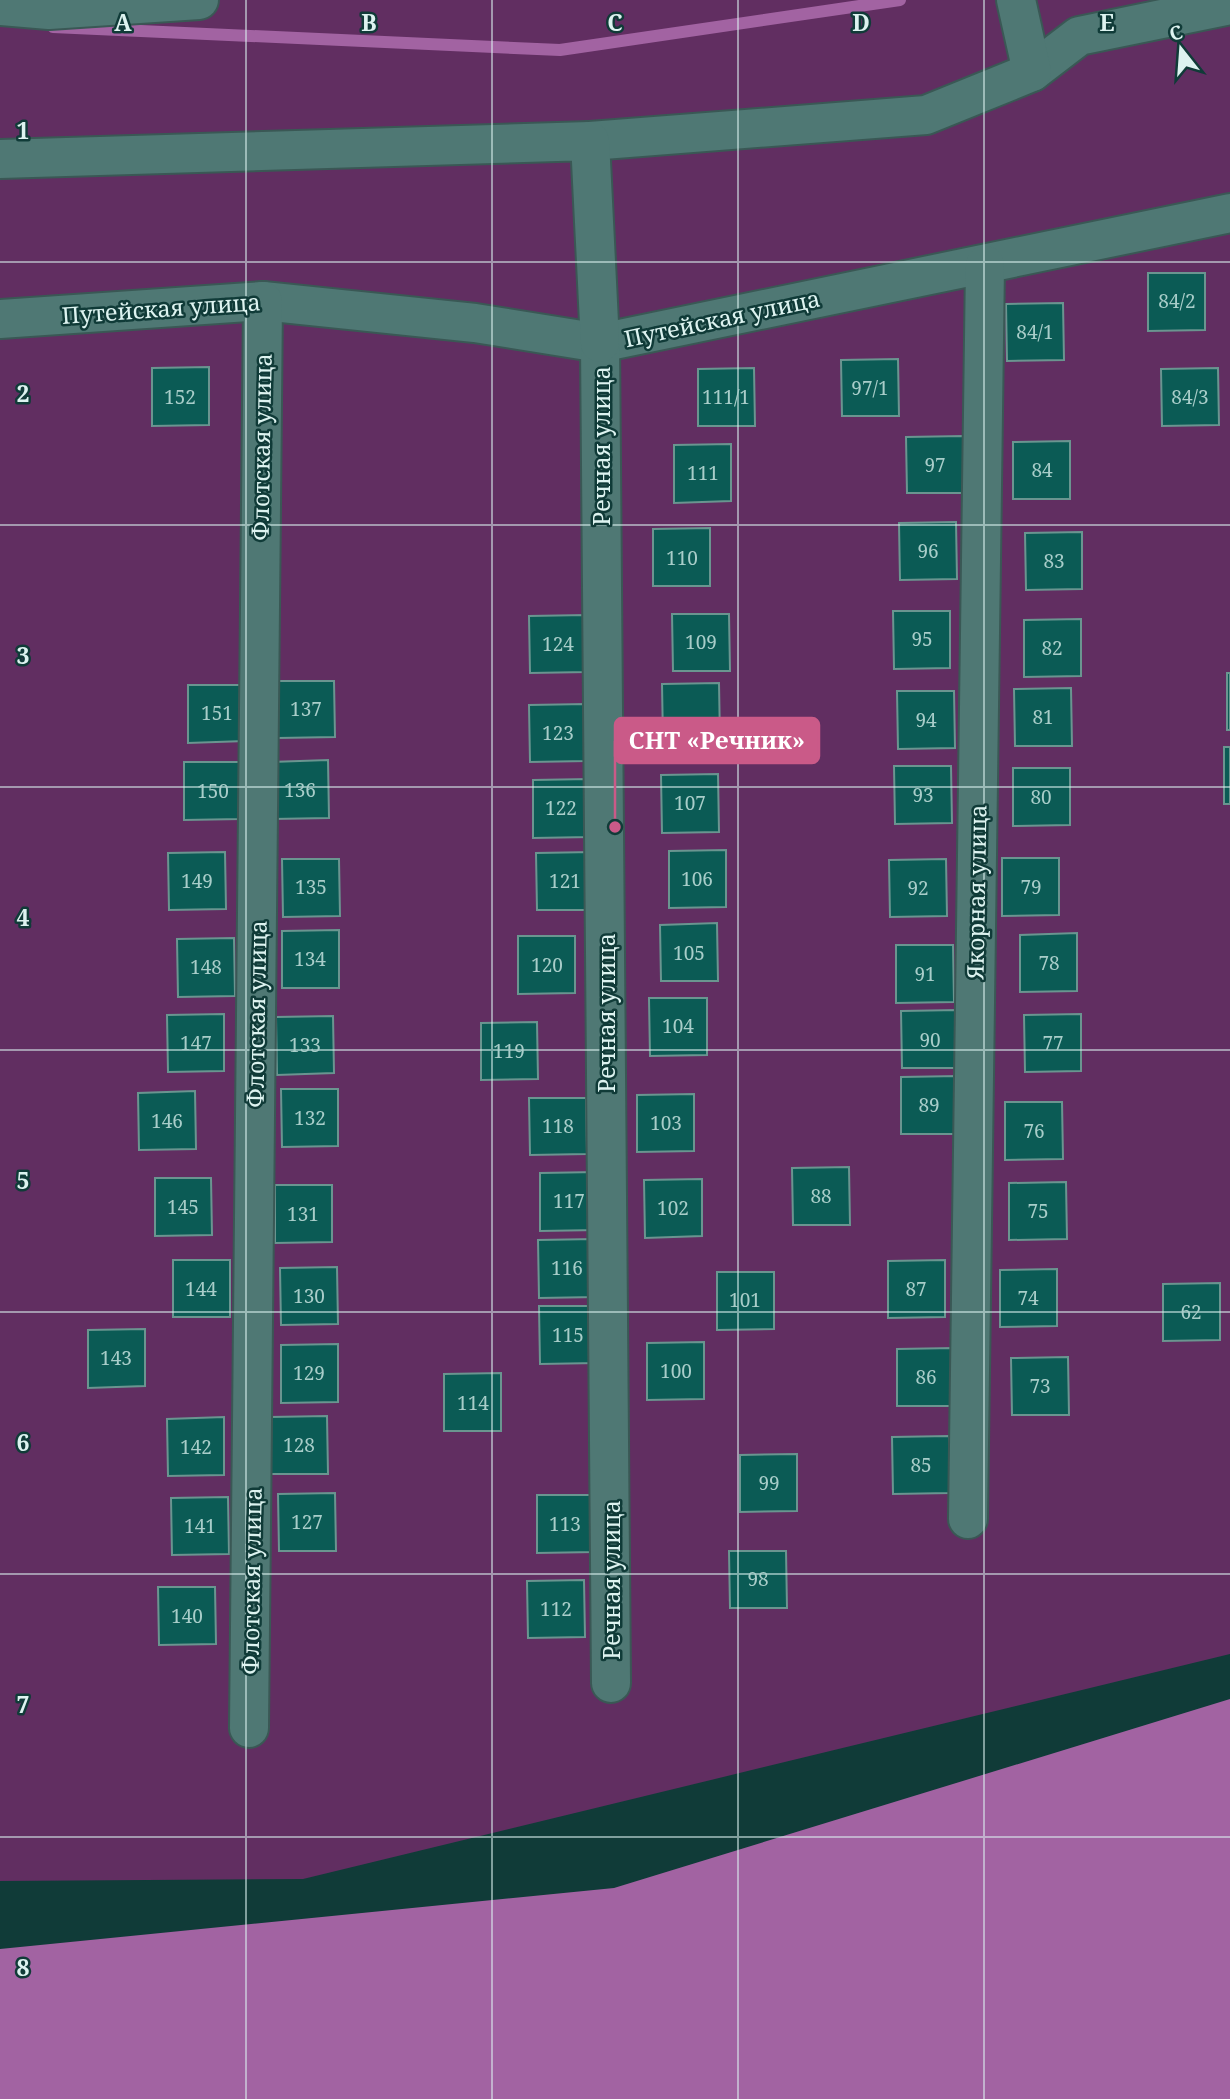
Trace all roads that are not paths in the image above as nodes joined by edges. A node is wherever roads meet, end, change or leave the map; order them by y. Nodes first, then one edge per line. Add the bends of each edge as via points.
1 (199, 0) edge
2 (1016, 0) edge
3 (1230, 5) edge
4 (0, 6) edge
5 (1032, 72) junction
6 (590, 141) junction
7 (0, 159) edge
8 (1230, 213) edge
9 (985, 265) junction
10 (263, 301) junction
11 (0, 319) edge
12 (600, 343) junction
13 (968, 1518) dead end
14 (611, 1684) dead end
15 (249, 1728) dead end

1 - 4 street via 49,10
2 - 5 street
3 - 5 street via 1079,36
5 - 6 street via 926,115
6 - 7 street
6 - 12 street, Речная улица
8 - 9 street, Путейская улица
9 - 12 street, Путейская улица
9 - 13 street, Якорная улица
10 - 11 street, Путейская улица
10 - 12 street, Путейская улица via 475,323
10 - 15 street, Флотская улица
12 - 14 street, Речная улица

